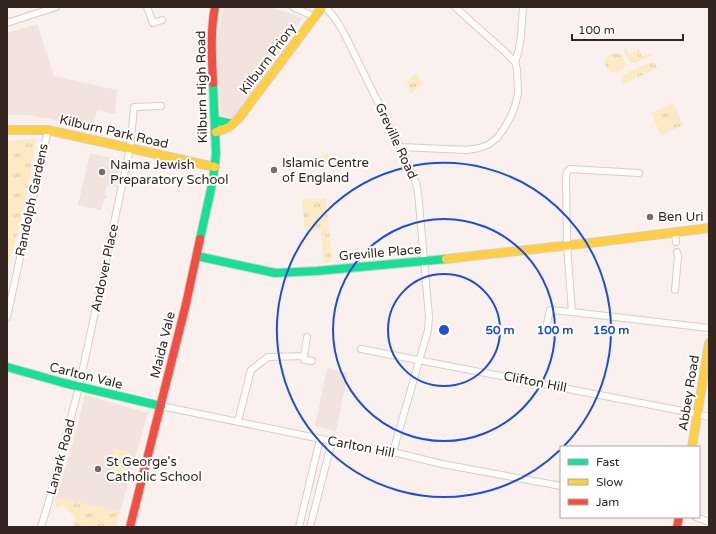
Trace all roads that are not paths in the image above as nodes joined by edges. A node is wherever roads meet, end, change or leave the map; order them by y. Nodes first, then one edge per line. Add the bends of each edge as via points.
1 (56, 7) edge
2 (148, 7) edge
3 (215, 7) edge
4 (292, 7) edge
5 (323, 7) edge
6 (455, 7) edge
7 (523, 7) edge
8 (315, 16) junction
9 (162, 20) dead end
10 (7, 23) edge
11 (515, 62) junction
12 (161, 106) dead end
13 (215, 120) junction
14 (232, 124) junction
15 (7, 130) edge
16 (48, 130) junction
17 (216, 132) junction
18 (400, 147) junction
19 (130, 148) junction
20 (215, 167) junction
21 (639, 172) dead end
22 (709, 228) edge
23 (675, 232) junction
24 (676, 242) dead end
25 (566, 245) junction
26 (677, 252) dead end
27 (197, 256) junction
28 (425, 261) junction
29 (675, 290) dead end
30 (572, 312) junction
31 (7, 317) edge
32 (546, 328) dead end
33 (709, 328) edge
34 (307, 337) dead end
35 (709, 343) edge
36 (361, 349) dead end
37 (304, 356) junction
38 (419, 360) junction
39 (312, 361) dead end
40 (7, 367) edge
41 (79, 387) junction
42 (161, 406) junction
43 (698, 414) junction
44 (709, 417) edge
45 (238, 422) junction
46 (320, 439) junction
47 (332, 441) junction
48 (692, 446) edge
49 (393, 452) junction
50 (560, 486) edge
51 (699, 518) edge
52 (709, 522) edge
53 (41, 527) edge
54 (130, 527) edge
55 (299, 527) edge
56 (310, 527) edge

1 - 10 street
2 - 9 street via 153,23
3 - 13 street, Kilburn High Road via 212,54
4 - 8 street
5 - 8 street, Kilburn Priory
5 - 18 street, Greville Road via 340,24
6 - 11 street
7 - 11 street via 521,36
8 - 14 street, Kilburn Priory
11 - 18 street via 518,93 515,106 503,130 493,142 468,150
12 - 19 street, Andover Place via 134,107
13 - 14 street
13 - 17 street, Kilburn High Road
14 - 17 street, Kilburn Priory via 229,128
15 - 16 street, Kilburn Park Road
16 - 19 street, Kilburn Park Road
16 - 31 street, Randolph Gardens
17 - 20 street, Kilburn High Road
18 - 28 street, Greville Road via 416,182
19 - 20 street, Kilburn Park Road
19 - 41 street, Andover Place
20 - 27 street, Maida Vale
21 - 25 street via 570,169 566,177
22 - 23 street, Greville Place
23 - 24 street
23 - 25 street, Greville Place
25 - 28 street, Greville Place
25 - 30 street
26 - 29 street
27 - 28 street, Greville Place via 275,273
27 - 42 street, Maida Vale
28 - 38 street, Greville Road via 429,317
30 - 32 street via 550,310
30 - 33 street
34 - 37 street
35 - 43 street, Abbey Road
36 - 38 street, Clifton Hill
37 - 39 street via 304,360
37 - 45 street via 268,357 251,370
38 - 43 street, Clifton Hill
38 - 49 street, Greville Road
40 - 41 street, Carlton Vale
41 - 42 street, Carlton Vale
41 - 53 street, Lanark Road
42 - 45 street, Carlton Hill
42 - 54 street, Maida Vale
43 - 44 street, Clifton Hill
43 - 48 street, Abbey Road
45 - 46 street, Carlton Hill
46 - 47 street, Carlton Hill
46 - 55 street
47 - 49 street, Carlton Hill
47 - 56 street
49 - 50 street, Carlton Hill via 437,463
51 - 52 street

